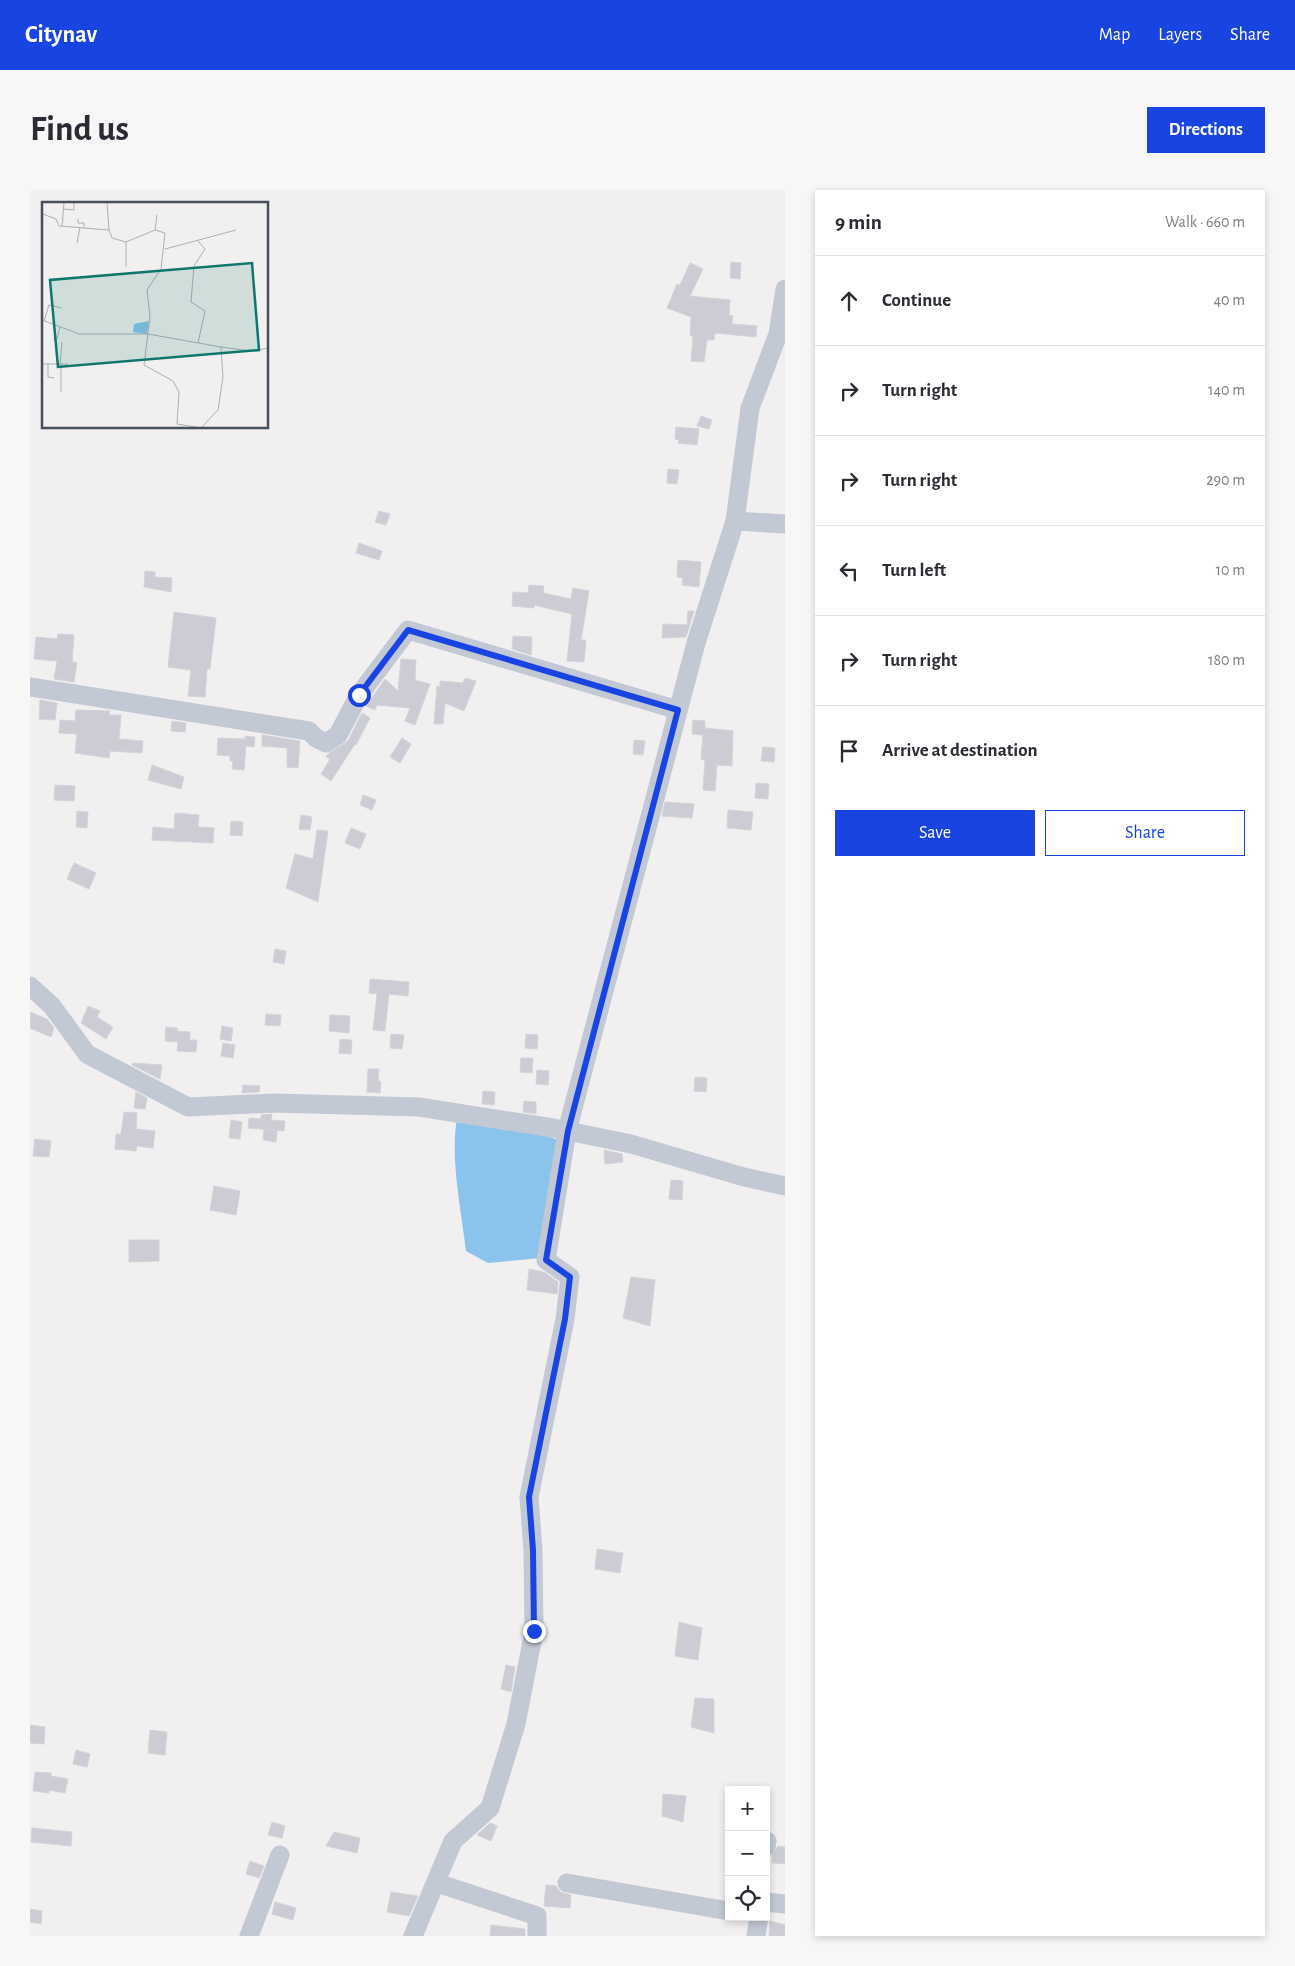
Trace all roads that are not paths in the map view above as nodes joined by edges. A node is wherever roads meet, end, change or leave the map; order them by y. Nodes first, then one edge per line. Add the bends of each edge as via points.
1 (785, 288) edge
2 (735, 521) junction
3 (785, 524) edge
4 (30, 687) edge
5 (678, 710) junction
6 (30, 986) edge
7 (568, 1131) junction
8 (785, 1186) edge
9 (280, 1855) dead end
10 (437, 1883) junction
11 (568, 1883) dead end
12 (770, 1902) edge
13 (785, 1904) edge
14 (725, 1910) edge
15 (758, 1921) edge
16 (249, 1936) edge
17 (413, 1936) edge
18 (537, 1936) edge
19 (756, 1936) edge

1 - 2 street via 778,334 750,408
2 - 3 street
2 - 5 street
4 - 5 street via 309,731 326,743 338,736 359,695 408,630
5 - 7 street
6 - 7 street via 52,1006 87,1054 188,1107 274,1103 420,1108
7 - 8 street via 630,1144
7 - 10 street via 546,1260 570,1277 565,1319 529,1497 534,1631 516,1724 490,1808 453,1841
9 - 16 street
10 - 17 street
10 - 18 street via 537,1916
11 - 14 street
12 - 13 street
15 - 19 street

